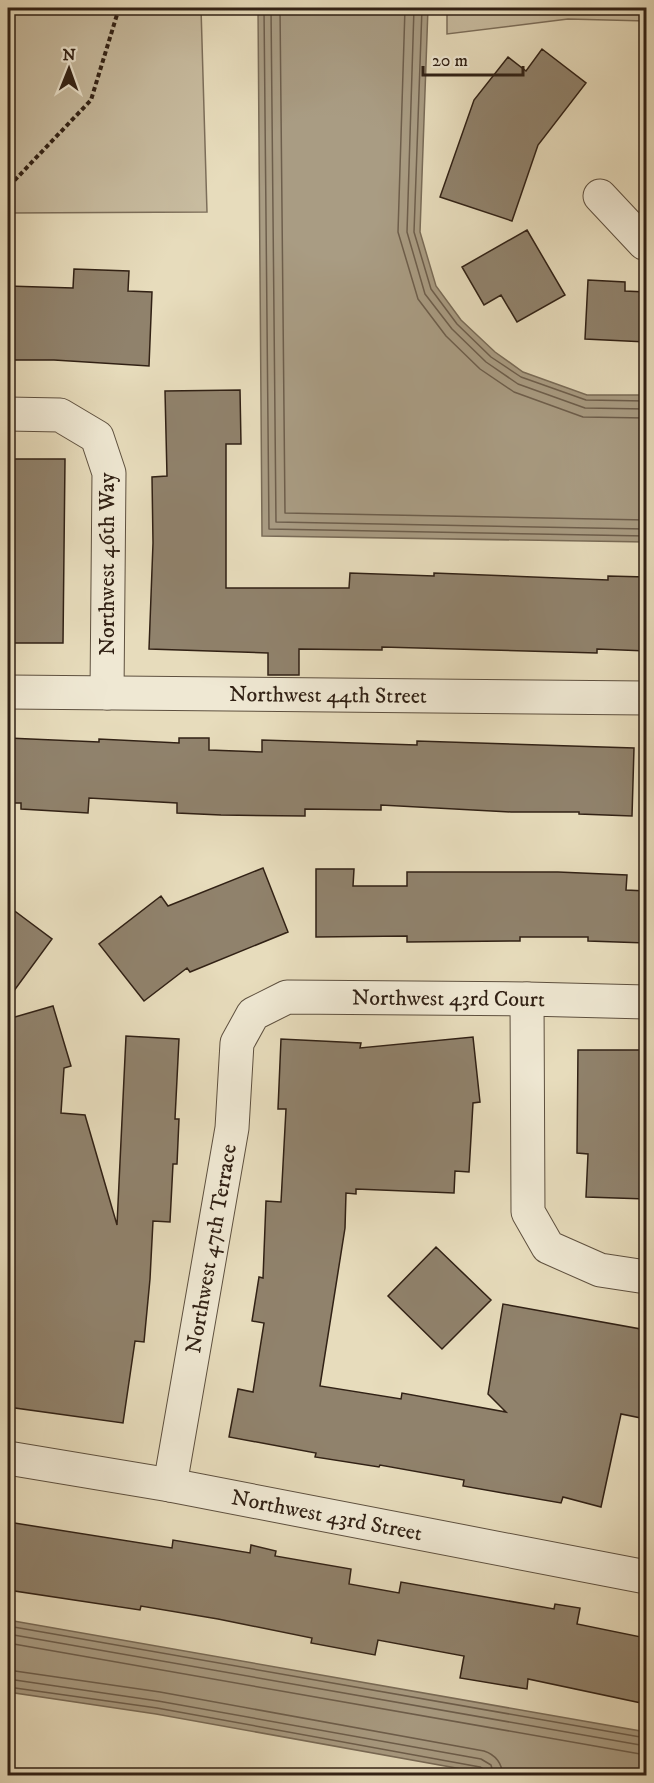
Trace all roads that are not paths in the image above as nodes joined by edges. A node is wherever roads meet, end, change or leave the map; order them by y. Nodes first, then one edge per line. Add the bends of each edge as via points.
1 (600, 195) dead end
2 (646, 243) edge
3 (8, 414) edge
4 (8, 692) edge
5 (107, 693) junction
6 (646, 698) edge
7 (527, 999) junction
8 (646, 1002) edge
9 (253, 1014) joint
10 (646, 1277) edge
11 (8, 1458) edge
12 (170, 1485) junction
13 (646, 1577) edge

1 - 2 street
3 - 5 street, Northwest 46th Way via 60,415 97,437 110,473
4 - 5 street, Northwest 44th Street
5 - 6 street, Northwest 44th Street
7 - 8 street, Northwest 43rd Court
7 - 9 street, Northwest 43rd Court via 287,997
7 - 10 street via 528,1212 548,1247 600,1270
9 - 12 street, Northwest 47th Terrace via 237,1043 232,1128
11 - 12 street, Northwest 43rd Street
12 - 13 street, Northwest 43rd Street

